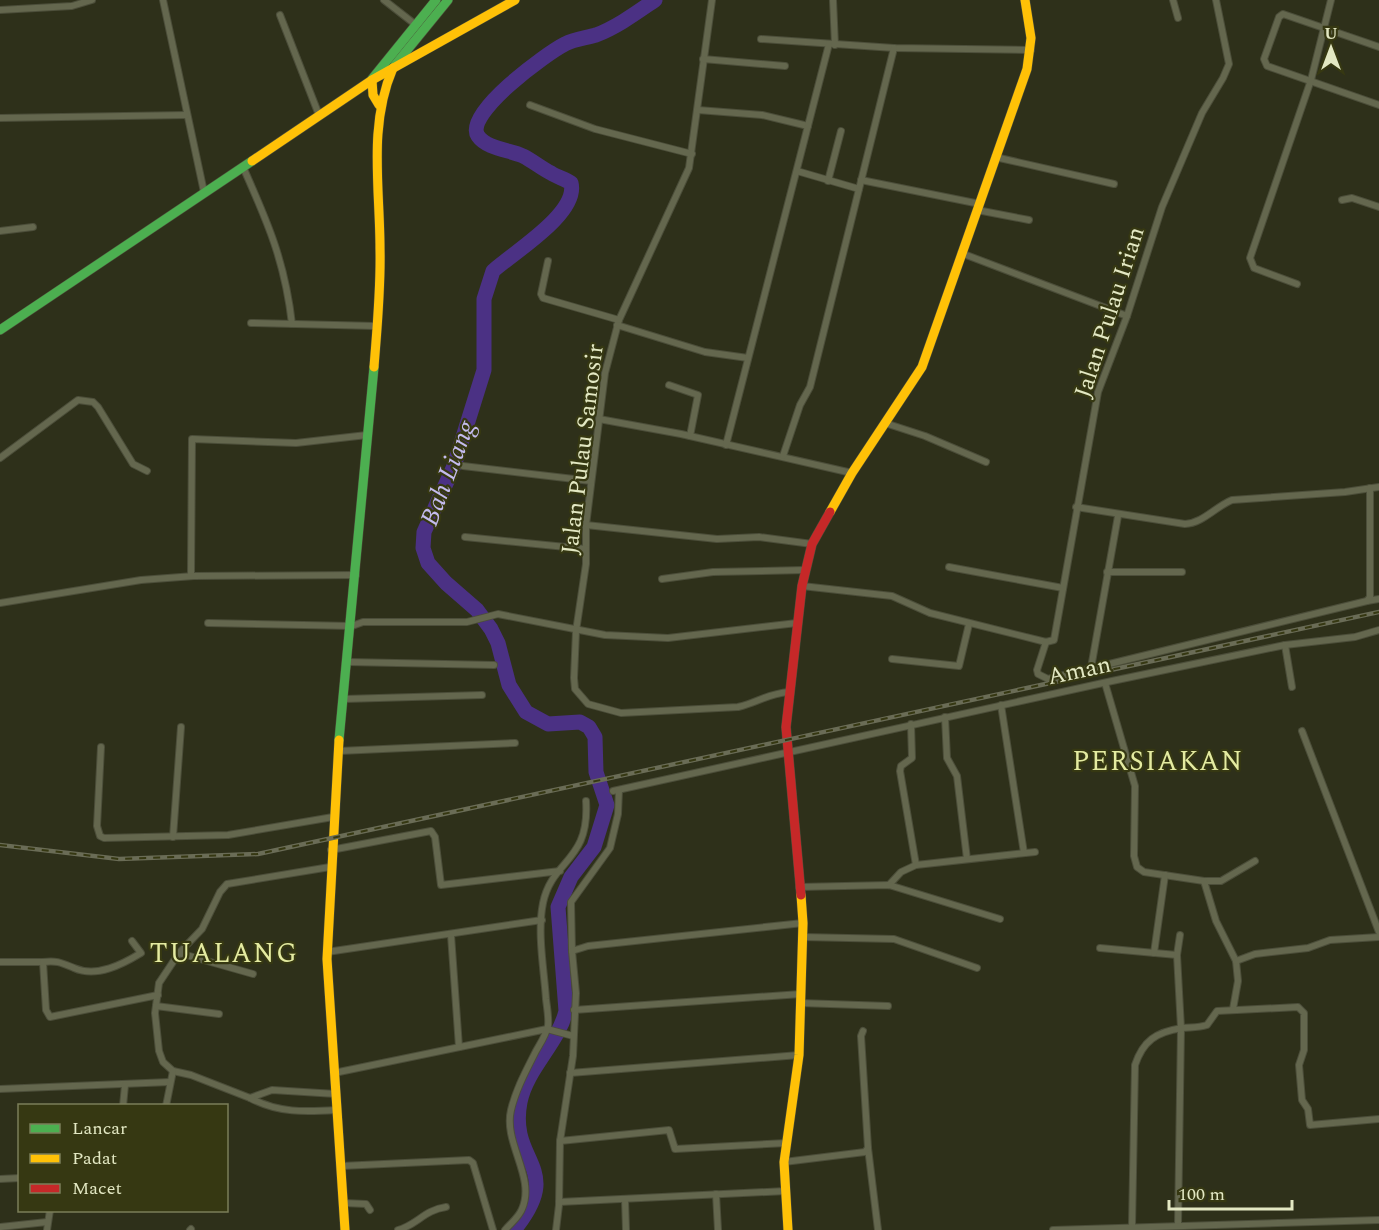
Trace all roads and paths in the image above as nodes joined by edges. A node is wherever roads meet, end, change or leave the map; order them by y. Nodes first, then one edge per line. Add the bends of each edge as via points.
1 (92, 0) edge
2 (163, 0) edge
3 (384, 0) edge
4 (436, 0) edge
5 (448, 0) edge
6 (515, 0) edge
7 (712, 0) edge
8 (833, 0) edge
9 (1025, 0) edge
10 (1173, 0) edge
11 (1216, 0) edge
12 (1331, 0) edge
13 (71, 3) edge
14 (0, 10) edge
15 (280, 15) dead end
16 (1178, 18) dead end
17 (1322, 26) junction
18 (419, 28) junction
19 (761, 39) dead end
20 (832, 44) junction
21 (1379, 47) edge
22 (894, 48) junction
23 (1031, 50) junction
24 (704, 59) junction
25 (785, 66) dead end
26 (394, 67) junction
27 (372, 80) junction
28 (1311, 80) junction
29 (379, 105) junction
30 (530, 105) dead end
31 (1379, 105) edge
32 (698, 110) junction
33 (186, 115) junction
34 (319, 115) junction
35 (0, 118) edge
36 (808, 126) junction
37 (841, 130) dead end
38 (692, 154) junction
39 (995, 157) junction
40 (243, 166) junction
41 (796, 171) junction
42 (861, 180) junction
43 (828, 181) junction
44 (1114, 184) dead end
45 (859, 189) junction
46 (205, 192) junction
47 (1342, 201) dead end
48 (979, 207) junction
49 (1379, 207) edge
50 (1029, 220) dead end
51 (33, 227) dead end
52 (0, 231) edge
53 (961, 253) junction
54 (549, 261) dead end
55 (1296, 284) dead end
56 (1127, 316) junction
57 (251, 323) dead end
58 (618, 323) junction
59 (292, 324) junction
60 (376, 326) junction
61 (0, 330) edge
62 (748, 358) junction
63 (669, 385) dead end
64 (599, 419) junction
65 (885, 423) junction
66 (367, 435) junction
67 (690, 436) junction
68 (726, 445) junction
69 (783, 456) junction
70 (0, 458) edge
71 (986, 462) dead end
72 (463, 466) dead end
73 (147, 471) dead end
74 (852, 473) junction
75 (591, 481) junction
76 (1379, 487) edge
77 (1370, 488) junction
78 (1076, 507) junction
79 (1118, 516) junction
80 (586, 525) junction
81 (465, 537) dead end
82 (812, 544) junction
83 (586, 549) junction
84 (949, 567) dead end
85 (805, 570) junction
86 (1107, 572) junction
87 (1182, 572) dead end
88 (356, 575) junction
89 (191, 576) junction
90 (662, 579) dead end
91 (802, 586) junction
92 (1063, 588) junction
93 (1379, 599) edge
94 (1367, 601) junction
95 (0, 603) edge
96 (208, 623) dead end
97 (797, 623) junction
98 (969, 624) junction
99 (352, 626) junction
100 (1379, 630) edge
101 (576, 631) junction
102 (1046, 642) junction
103 (1285, 645) junction
104 (892, 659) dead end
105 (348, 662) junction
106 (494, 664) dead end
107 (1091, 668) junction
108 (1105, 683) junction
109 (1292, 687) dead end
110 (789, 692) junction
111 (482, 695) dead end
112 (344, 699) junction
113 (1001, 705) junction
114 (945, 717) junction
115 (911, 724) junction
116 (181, 727) dead end
117 (1302, 731) dead end
118 (515, 743) dead end
119 (101, 747) dead end
120 (788, 751) junction
121 (339, 752) junction
122 (586, 801) dead end
123 (333, 817) junction
124 (173, 837) junction
125 (331, 850) junction
126 (1035, 852) dead end
127 (1024, 853) junction
128 (967, 859) junction
129 (1255, 861) dead end
130 (916, 865) junction
131 (330, 867) junction
132 (560, 871) junction
133 (1165, 875) junction
134 (1204, 881) junction
135 (889, 885) junction
136 (799, 887) junction
137 (542, 920) junction
138 (1000, 920) dead end
139 (802, 923) junction
140 (1379, 932) edge
141 (451, 935) junction
142 (1180, 935) dead end
143 (802, 937) junction
144 (1379, 938) edge
145 (132, 941) dead end
146 (1100, 948) dead end
147 (572, 951) junction
148 (327, 952) junction
149 (179, 953) junction
150 (1154, 953) junction
151 (1177, 955) junction
152 (1236, 961) junction
153 (0, 962) edge
154 (43, 962) junction
155 (977, 968) dead end
156 (253, 974) dead end
157 (158, 995) junction
158 (800, 998) junction
159 (156, 1006) junction
160 (888, 1006) dead end
161 (1233, 1009) junction
162 (574, 1010) junction
163 (219, 1014) dead end
164 (1181, 1028) junction
165 (549, 1030) junction
166 (863, 1031) dead end
167 (571, 1035) junction
168 (459, 1047) junction
169 (799, 1055) junction
170 (172, 1071) junction
171 (334, 1073) junction
172 (570, 1073) junction
173 (170, 1082) junction
174 (126, 1085) junction
175 (0, 1089) edge
176 (336, 1094) junction
177 (250, 1098) junction
178 (123, 1104) edge
179 (166, 1104) edge
180 (336, 1110) junction
181 (1379, 1119) edge
182 (560, 1141) junction
183 (787, 1143) junction
184 (868, 1148) junction
185 (784, 1162) junction
186 (341, 1166) junction
187 (18, 1178) edge
188 (0, 1179) edge
189 (786, 1191) junction
190 (716, 1194) junction
191 (625, 1199) junction
192 (559, 1202) junction
193 (344, 1203) junction
194 (446, 1207) dead end
195 (370, 1210) dead end
196 (50, 1212) edge
197 (1379, 1220) edge
198 (47, 1222) junction
199 (1178, 1225) junction
200 (1304, 1226) edge
201 (0, 1227) edge
202 (1132, 1227) junction
203 (1157, 1228) edge
204 (1094, 1229) edge
205 (47, 1230) edge
206 (345, 1230) edge
207 (398, 1230) edge
208 (493, 1230) edge
209 (505, 1230) edge
210 (556, 1230) edge
211 (626, 1230) edge
212 (718, 1230) edge
213 (788, 1230) edge
214 (878, 1230) edge
215 (1053, 1230) edge
216 (1064, 1230) edge
217 (1379, 1230) edge

1 - 13 street
2 - 33 street
3 - 18 street
4 - 18 main road
5 - 18 main road
6 - 26 main road
7 - 24 street, Jalan Pulau Samosir
8 - 20 street
9 - 23 main road
10 - 16 street
11 - 56 street, Jalan Pulau Irian via 1229,64 1202,113 1162,207
12 - 17 street
13 - 14 street
15 - 34 street
17 - 21 street
17 - 28 street
17 - 28 street via 1283,14 1264,59 1267,66
18 - 26 main road
18 - 27 main road
19 - 20 street
20 - 22 street
20 - 36 street
22 - 23 street
22 - 42 street
23 - 39 main road
24 - 25 street
24 - 32 street, Jalan Pulau Samosir
26 - 27 main road
26 - 29 main road
27 - 29 main road via 373,95
27 - 34 main road
28 - 31 street
28 - 55 street via 1250,258 1254,268
29 - 60 main road via 380,269
30 - 38 street via 595,129
32 - 36 street via 771,117
32 - 38 street, Jalan Pulau Samosir
33 - 35 street
33 - 46 street
34 - 40 main road
36 - 41 street
37 - 43 street
38 - 58 street, Jalan Pulau Samosir
39 - 44 street
39 - 48 main road
40 - 46 main road
40 - 59 street via 280,254
41 - 43 street
41 - 62 street
42 - 45 street
42 - 48 street
43 - 45 street
45 - 69 street via 810,387
46 - 61 main road
47 - 49 street via 1352,198
48 - 50 street
48 - 53 main road
51 - 52 street
53 - 56 street
53 - 65 main road via 922,367
54 - 58 street via 543,298
56 - 78 street, Jalan Pulau Irian via 1098,392
57 - 59 street
58 - 62 street via 705,352
58 - 64 street, Jalan Pulau Samosir via 605,373
59 - 60 street
60 - 66 main road
62 - 68 street
63 - 67 street via 698,394
64 - 67 street
64 - 75 street, Jalan Pulau Samosir
65 - 71 street
65 - 74 main road
66 - 88 main road
66 - 89 street via 297,442 192,439
67 - 68 street
68 - 69 street
69 - 74 street
70 - 73 street via 78,400 85,400 98,407 133,464
72 - 75 street
74 - 82 main road
75 - 80 street, Jalan Pulau Samosir
76 - 77 street
77 - 79 street via 1232,500 1193,524
77 - 94 street
78 - 79 street
78 - 92 street, Jalan Pulau Irian
79 - 86 street
80 - 82 street
80 - 83 street, Jalan Pulau Samosir
81 - 83 street
82 - 85 main road
83 - 101 street, Jalan Pulau Samosir
84 - 92 street
85 - 90 street via 713,572
85 - 91 main road
86 - 87 street
86 - 107 street
88 - 89 street
88 - 99 main road
89 - 95 street via 141,580
91 - 97 main road
91 - 98 street via 892,596
92 - 102 street, Jalan Pulau Irian via 1056,636
93 - 94 street
94 - 107 street
96 - 99 street
97 - 101 street via 668,638
97 - 110 main road
98 - 102 street
98 - 104 street via 959,666
99 - 101 street via 363,622 481,620 498,614
99 - 105 main road
100 - 103 street, Aman via 1355,637
101 - 110 street, Jalan Pulau Samosir via 575,689 588,704 597,707 621,713 738,706 770,694
102 - 107 street via 1037,669 1042,678
103 - 108 street, Aman
103 - 109 street
105 - 106 street
105 - 112 main road
108 - 113 street, Aman
108 - 133 street via 1136,786 1134,861 1144,872
110 - 120 main road
111 - 112 street
112 - 121 main road
113 - 114 street, Aman
113 - 127 street
114 - 115 street, Aman
114 - 128 street via 947,758 957,776
115 - 120 street, Aman
115 - 130 street via 912,758 900,771
116 - 124 street
117 - 140 street
118 - 121 street
119 - 124 street via 97,826 100,836
120 - 136 main road
120 - 147 street, Aman via 616,790 618,814 610,848 570,902
121 - 123 main road
122 - 132 street via 584,837
123 - 124 street via 228,834
123 - 125 main road
125 - 131 main road
125 - 132 street via 431,831 441,885
126 - 127 street
127 - 128 street
128 - 130 street
129 - 134 street via 1230,878
130 - 135 street via 901,872
131 - 148 main road
131 - 149 street via 227,884 202,929
132 - 137 street via 543,901
133 - 134 street
133 - 150 street
134 - 152 street via 1213,914
135 - 136 street
135 - 138 street
136 - 139 main road
137 - 141 street
137 - 165 street
139 - 143 main road
139 - 147 street via 588,946
141 - 148 street
141 - 168 street
142 - 151 street
143 - 155 street via 894,939
143 - 158 main road
144 - 152 street via 1330,940 1308,948 1254,954
145 - 154 street via 141,953 119,967 95,971 74,968 62,961
146 - 150 street
147 - 162 street
148 - 171 main road
149 - 156 street
149 - 157 street via 159,983
150 - 151 street
151 - 164 street
152 - 161 street via 1238,981
153 - 154 street
154 - 157 street via 46,1010 50,1017
157 - 159 street
158 - 160 street
158 - 162 street
158 - 169 main road
159 - 163 street
159 - 170 street via 159,1051
161 - 164 street via 1215,1012 1206,1026
161 - 181 street via 1302,1009 1304,1050 1299,1065 1302,1100 1310,1125
162 - 167 street
164 - 199 street
164 - 202 street via 1144,1044 1135,1065
165 - 167 street
165 - 168 street
165 - 209 street via 518,1088 510,1113 510,1130 524,1179 524,1199 521,1212
166 - 184 street
167 - 172 street
168 - 171 street
169 - 172 street
169 - 183 main road
170 - 173 street
170 - 177 street
171 - 176 main road
172 - 182 street
173 - 174 street
173 - 179 street
174 - 175 street
174 - 178 street
176 - 177 street via 272,1090
176 - 180 main road
177 - 180 street via 267,1107 288,1111
180 - 186 main road
182 - 183 street via 669,1130 675,1149
182 - 192 street
183 - 185 main road
184 - 185 street via 865,1152
184 - 214 street
185 - 189 main road
186 - 193 main road
186 - 208 street via 469,1160
187 - 188 street
189 - 190 street
189 - 213 main road
190 - 191 street
190 - 212 street
191 - 192 street
191 - 211 street
192 - 210 street
193 - 195 street via 366,1204
193 - 206 main road
194 - 207 street via 431,1210
196 - 198 street
197 - 200 street
197 - 217 street
198 - 201 street
198 - 205 street
199 - 200 street
199 - 203 street
202 - 203 street
202 - 204 street
204 - 216 street
215 - 216 street

